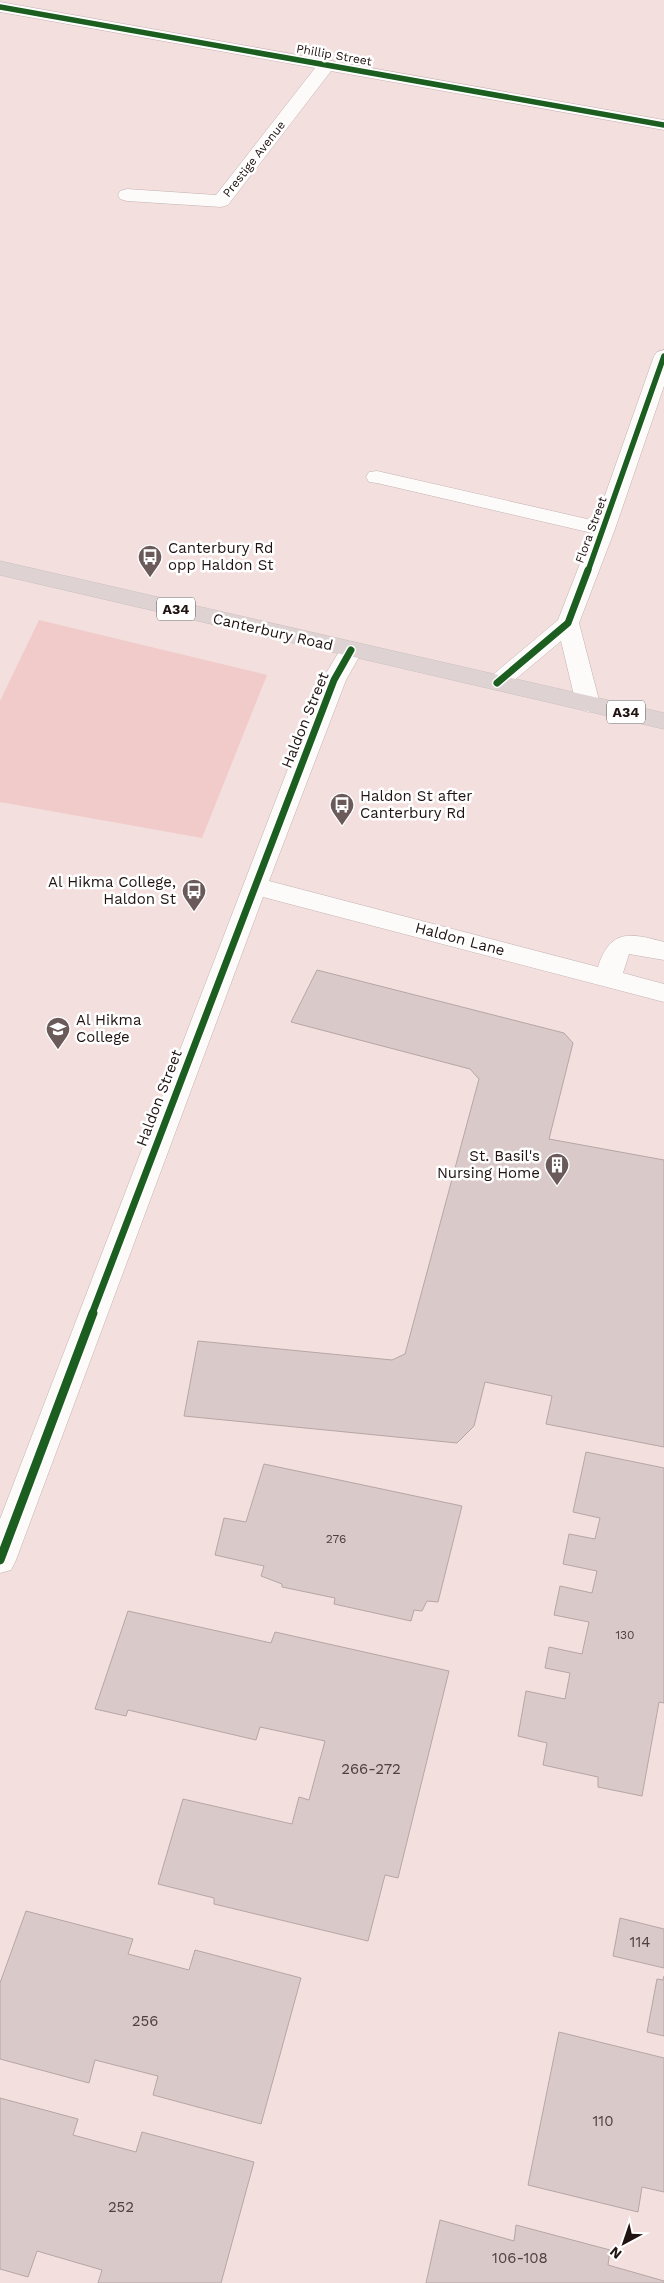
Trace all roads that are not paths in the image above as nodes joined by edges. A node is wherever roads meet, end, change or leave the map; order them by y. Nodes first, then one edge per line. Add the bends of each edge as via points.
1 (0, 6) edge
2 (327, 65) junction
3 (664, 125) edge
4 (127, 195) dead end
5 (664, 356) edge
6 (376, 477) dead end
7 (604, 529) junction
8 (0, 568) edge
9 (568, 623) junction
10 (351, 650) junction
11 (496, 683) junction
12 (588, 704) junction
13 (664, 721) edge
14 (255, 886) junction
15 (664, 951) edge
16 (608, 978) junction
17 (664, 993) edge
18 (0, 1560) edge

1 - 2 street, Phillip Street
2 - 3 street, Phillip Street
2 - 4 street, Prestige Avenue via 221,201
5 - 7 street, Flora Street
6 - 7 street
7 - 9 street, Flora Street
8 - 10 highway, Canterbury Road / A34
9 - 11 street, Flora Street
9 - 12 street
10 - 11 highway, Canterbury Road / A34
10 - 14 street, Haldon Street via 334,680
11 - 12 highway, Canterbury Road / A34
12 - 13 highway, Canterbury Road / A34
14 - 16 street, Haldon Lane
14 - 18 street, Haldon Street
15 - 16 street via 630,944 621,946
16 - 17 street, Haldon Lane

